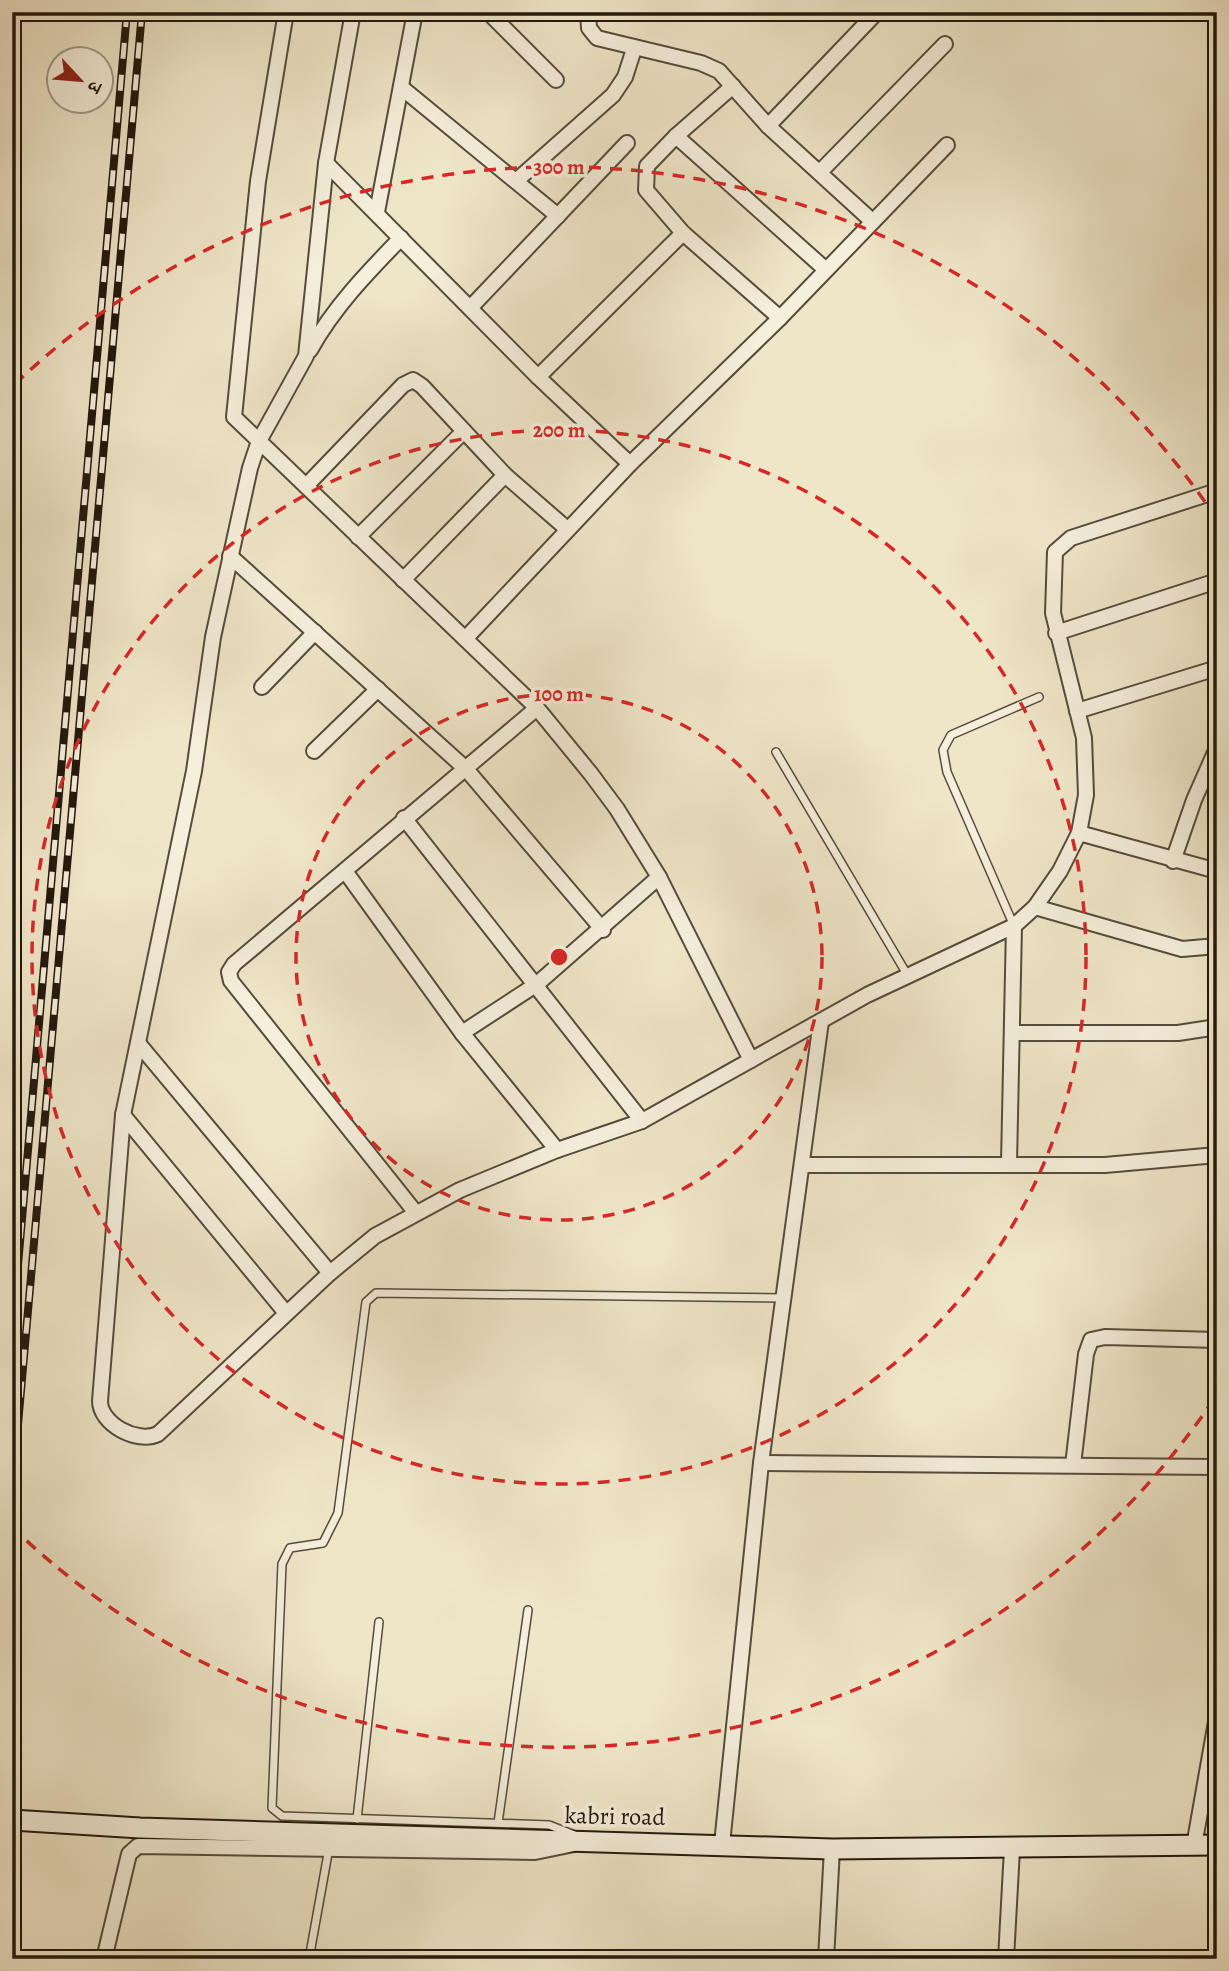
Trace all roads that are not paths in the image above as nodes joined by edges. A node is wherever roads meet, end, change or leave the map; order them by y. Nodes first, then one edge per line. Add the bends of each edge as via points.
1 (286, 12) edge
2 (353, 12) edge
3 (415, 12) edge
4 (488, 12) edge
5 (589, 12) edge
6 (877, 12) edge
7 (945, 44) dead end
8 (634, 49) junction
9 (556, 80) dead end
10 (733, 86) junction
11 (402, 88) junction
12 (768, 126) junction
13 (676, 136) junction
14 (627, 144) dead end
15 (947, 145) dead end
16 (326, 163) junction
17 (820, 172) junction
18 (516, 181) junction
19 (377, 212) junction
20 (558, 216) junction
21 (872, 221) junction
22 (683, 233) junction
23 (401, 238) junction
24 (825, 269) junction
25 (471, 307) junction
26 (780, 318) junction
27 (306, 356) junction
28 (538, 377) junction
29 (464, 430) junction
30 (259, 441) junction
31 (631, 464) junction
32 (505, 475) junction
33 (306, 486) junction
34 (1217, 491) edge
35 (567, 529) junction
36 (358, 537) junction
37 (230, 556) junction
38 (403, 580) junction
39 (1217, 581) edge
40 (315, 632) junction
41 (1056, 633) junction
42 (465, 639) junction
43 (1217, 668) edge
44 (262, 687) dead end
45 (378, 689) junction
46 (1039, 697) dead end
47 (537, 708) junction
48 (1077, 711) junction
49 (1217, 748) edge
50 (314, 751) dead end
51 (776, 752) dead end
52 (466, 769) junction
53 (404, 818) junction
54 (1079, 833) junction
55 (1173, 861) junction
56 (345, 871) junction
57 (1217, 871) edge
58 (659, 877) junction
59 (1035, 907) junction
60 (1014, 926) junction
61 (603, 930) junction
62 (1217, 946) edge
63 (908, 976) junction
64 (537, 984) junction
65 (821, 1021) junction
66 (1217, 1027) edge
67 (1013, 1032) junction
68 (462, 1033) junction
69 (138, 1043) junction
70 (751, 1060) junction
71 (123, 1115) junction
72 (642, 1121) junction
73 (557, 1150) junction
74 (1217, 1155) edge
75 (1009, 1163) junction
76 (802, 1165) junction
77 (415, 1213) junction
78 (330, 1273) junction
79 (785, 1298) junction
80 (286, 1313) junction
81 (1217, 1340) edge
82 (761, 1463) junction
83 (1073, 1465) junction
84 (1217, 1466) edge
85 (528, 1610) dead end
86 (379, 1622) dead end
87 (1217, 1716) edge
88 (357, 1819) junction
89 (12, 1820) edge
90 (498, 1823) junction
91 (585, 1840) junction
92 (722, 1843) junction
93 (1217, 1845) edge
94 (1194, 1846) junction
95 (329, 1847) junction
96 (832, 1849) junction
97 (1012, 1849) junction
98 (104, 1959) edge
99 (309, 1959) edge
100 (826, 1959) edge
101 (1006, 1959) edge

1 - 30 street via 258,181 233,409 238,424
2 - 16 street
3 - 11 street
4 - 9 street
5 - 8 street via 592,34
6 - 12 street
7 - 17 street
8 - 10 street via 710,66
8 - 18 street via 613,95
10 - 12 street
10 - 13 street
11 - 18 street
11 - 19 street
12 - 17 street
13 - 22 street via 647,166 645,181 650,197
13 - 24 street
14 - 20 street
15 - 21 street
16 - 19 street
16 - 27 street
17 - 21 street
18 - 20 street
19 - 23 street
20 - 25 street
21 - 24 street
22 - 26 street
22 - 28 street
23 - 25 street
23 - 27 street via 354,288
24 - 26 street
25 - 28 street
26 - 31 street
27 - 30 street
28 - 31 street
29 - 32 street
29 - 33 street via 413,380
29 - 36 street
30 - 33 street
30 - 37 street
31 - 35 street
32 - 35 street
32 - 38 street
33 - 36 street
34 - 41 street via 1061,545 1053,559
35 - 42 street
36 - 38 street
37 - 40 street
37 - 69 street via 194,771
38 - 42 street
39 - 41 street
40 - 44 street
40 - 45 street
41 - 48 street
42 - 47 street
43 - 48 street
45 - 50 street
45 - 52 street
46 - 60 lane via 951,735 943,750 947,772
47 - 52 street
47 - 58 street via 617,809
48 - 54 street via 1087,762
49 - 55 street
51 - 63 lane
52 - 53 street
52 - 61 street
53 - 56 street
53 - 64 street
54 - 55 street
54 - 59 street
55 - 57 street
56 - 68 street
56 - 77 street via 234,964 229,977
58 - 61 street
58 - 70 street
59 - 60 street
59 - 62 street via 1182,948
60 - 63 street
60 - 67 street
61 - 64 street
63 - 65 street
64 - 68 street
64 - 72 street
65 - 70 street
65 - 76 street
66 - 67 street via 1178,1033
67 - 75 street
68 - 73 street
69 - 71 street
69 - 78 street
70 - 72 street
71 - 80 street
71 - 80 street via 100,1401 105,1420 153,1437
72 - 73 street
73 - 77 street
74 - 75 street via 1105,1165
75 - 76 street
76 - 79 street
77 - 78 street via 376,1236
78 - 80 street
79 - 82 street
79 - 88 lane via 369,1296 338,1513 323,1543 290,1548 282,1564 272,1808 282,1816
81 - 83 street via 1091,1340
82 - 83 street
82 - 92 street
83 - 84 street
85 - 90 lane
86 - 88 lane
87 - 94 street
88 - 90 lane
89 - 91 street, kabri road via 140,1829
90 - 91 lane via 550,1825
91 - 92 street, kabri road
91 - 95 street via 547,1852
92 - 96 street, kabri road
93 - 94 street, kabri road
94 - 97 street, kabri road
95 - 98 street via 134,1847
95 - 99 lane
96 - 97 street, kabri road
96 - 100 street
97 - 101 street

